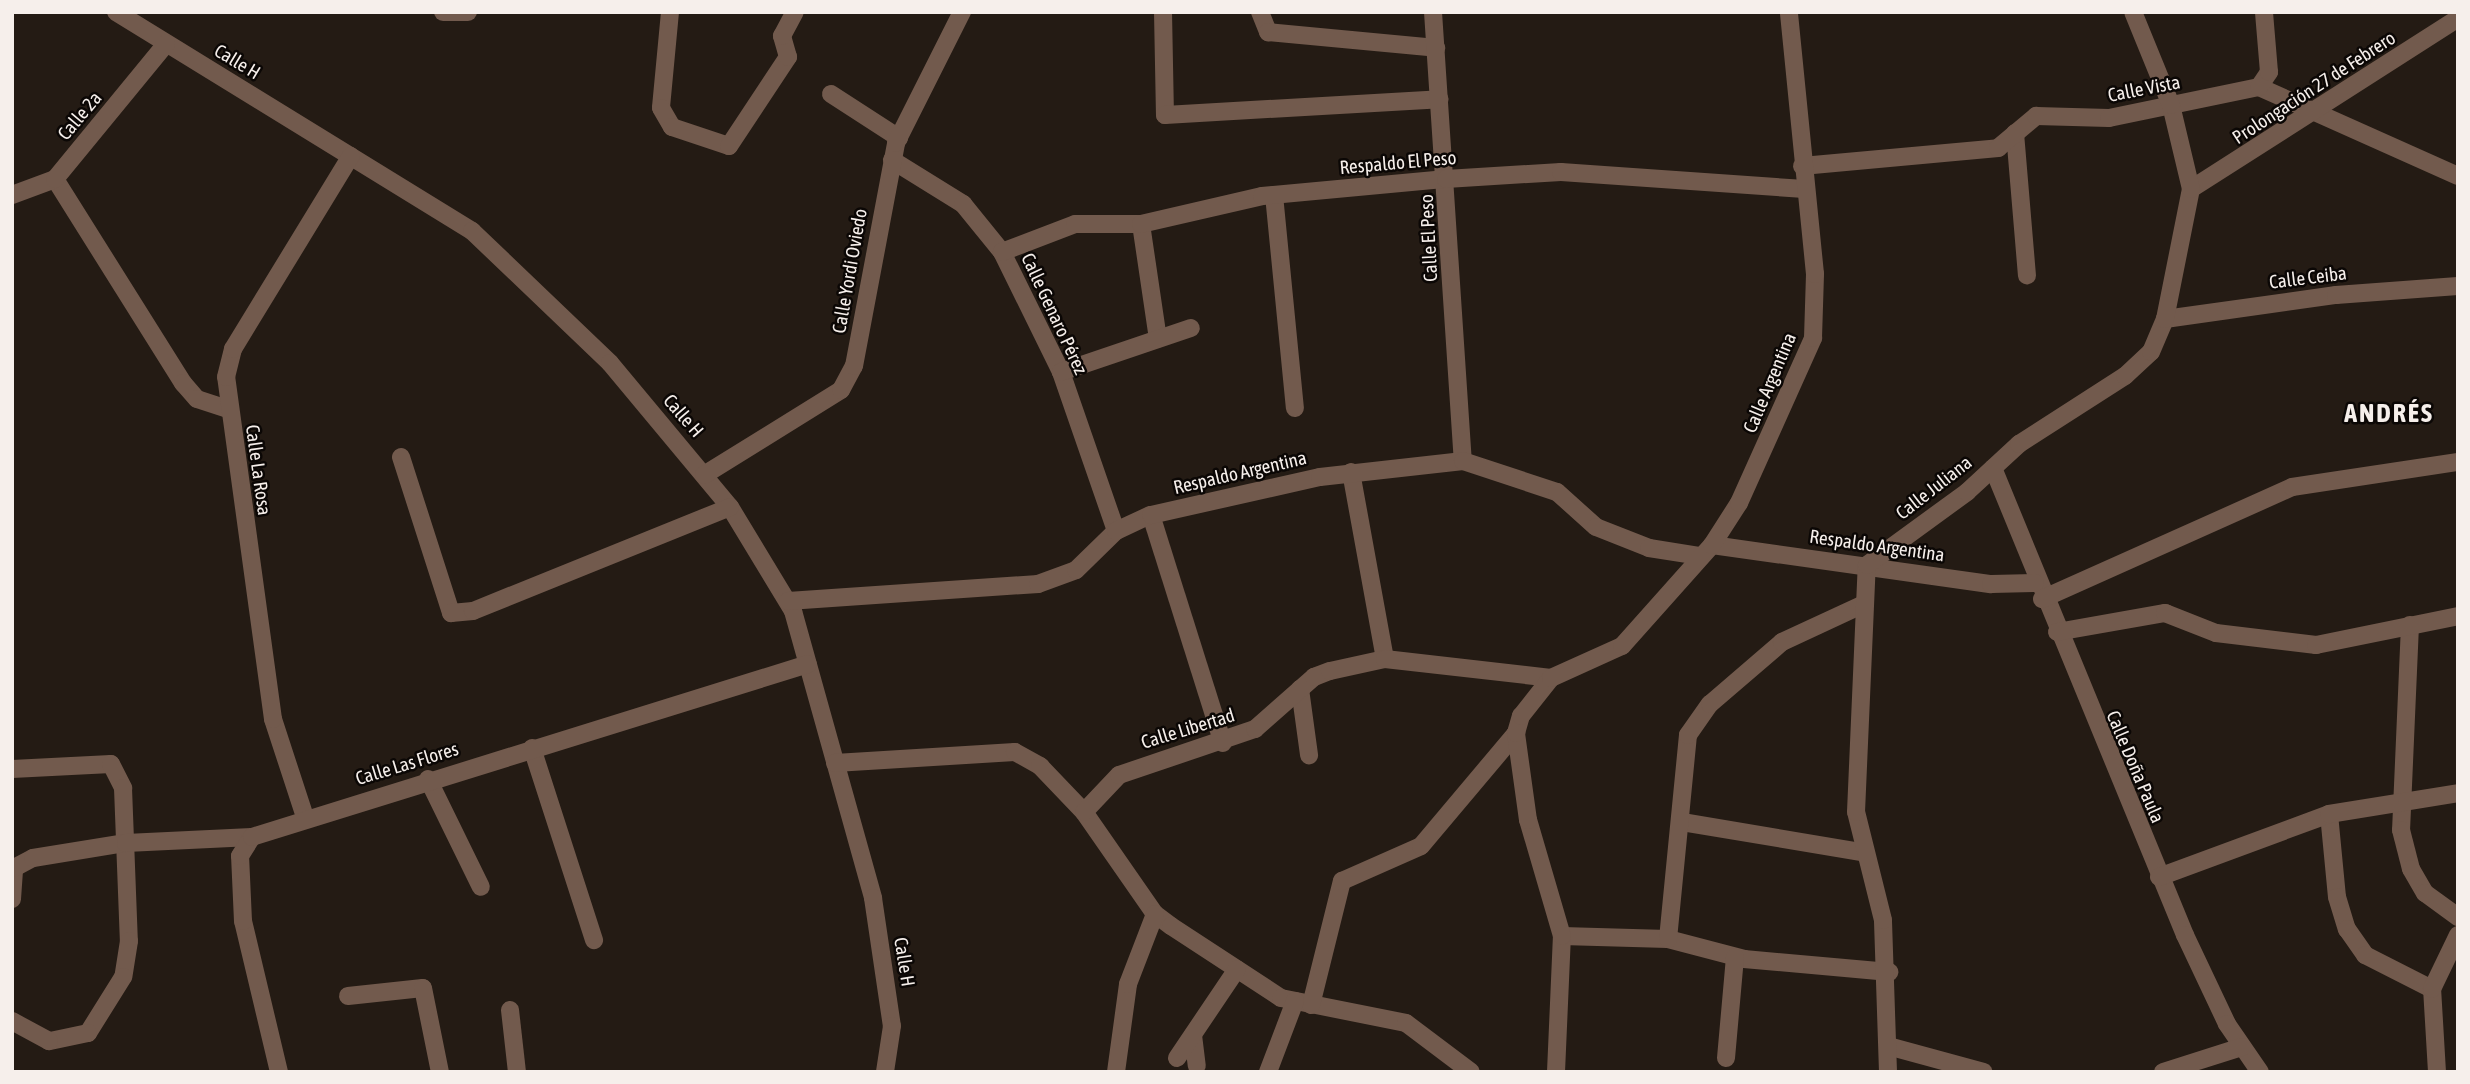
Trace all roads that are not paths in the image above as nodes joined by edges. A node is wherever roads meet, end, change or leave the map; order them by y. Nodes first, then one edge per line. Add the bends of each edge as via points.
1 (116, 12) edge
2 (443, 12) edge
3 (468, 12) edge
4 (670, 12) edge
5 (794, 12) edge
6 (962, 12) edge
7 (1163, 12) edge
8 (1260, 12) edge
9 (1433, 12) edge
10 (1789, 12) edge
11 (2133, 12) edge
12 (2264, 12) edge
13 (2458, 18) edge
14 (166, 44) junction
15 (1436, 48) junction
16 (2259, 87) junction
17 (831, 94) dead end
18 (1440, 99) junction
19 (2171, 105) junction
20 (2314, 115) junction
21 (2015, 133) junction
22 (899, 138) junction
23 (351, 156) junction
24 (892, 160) junction
25 (1802, 166) junction
26 (2458, 176) edge
27 (55, 179) junction
28 (1446, 179) junction
29 (1804, 189) junction
30 (2190, 190) junction
31 (12, 195) edge
32 (1274, 195) junction
33 (1141, 224) junction
34 (1002, 252) junction
35 (2027, 275) dead end
36 (2458, 286) edge
37 (2165, 318) junction
38 (1191, 328) dead end
39 (1158, 339) junction
40 (1061, 372) junction
41 (1295, 408) dead end
42 (228, 409) junction
43 (401, 457) dead end
44 (1463, 461) junction
45 (2458, 462) edge
46 (1993, 468) junction
47 (1351, 472) junction
48 (704, 475) junction
49 (730, 507) junction
50 (1151, 515) junction
51 (1116, 531) junction
52 (1706, 551) junction
53 (1867, 565) junction
54 (2039, 591) junction
55 (788, 601) junction
56 (1864, 604) junction
57 (2458, 616) edge
58 (2410, 625) junction
59 (2057, 632) junction
60 (1385, 659) junction
61 (808, 664) junction
62 (1552, 678) junction
63 (1300, 689) junction
64 (1516, 733) junction
65 (1223, 743) junction
66 (532, 748) junction
67 (1309, 755) dead end
68 (835, 763) junction
69 (12, 769) edge
70 (428, 779) junction
71 (2458, 793) edge
72 (2401, 800) junction
73 (1084, 812) junction
74 (2329, 814) junction
75 (305, 817) junction
76 (1682, 822) junction
77 (253, 837) junction
78 (126, 843) junction
79 (1862, 852) junction
80 (2159, 877) junction
81 (481, 887) dead end
82 (12, 899) edge
83 (1155, 914) junction
84 (2458, 917) edge
85 (2458, 935) edge
86 (1562, 936) junction
87 (1668, 939) junction
88 (594, 940) dead end
89 (1735, 957) junction
90 (1237, 969) junction
91 (1889, 972) junction
92 (2432, 989) junction
93 (348, 996) dead end
94 (1303, 1003) junction
95 (510, 1010) dead end
96 (12, 1021) edge
97 (1193, 1035) junction
98 (1888, 1046) junction
99 (2242, 1047) junction
100 (1177, 1058) dead end
101 (1726, 1058) dead end
102 (1197, 1066) dead end
103 (279, 1072) edge
104 (440, 1072) edge
105 (517, 1072) edge
106 (884, 1072) edge
107 (1116, 1072) edge
108 (1268, 1072) edge
109 (1471, 1072) edge
110 (1556, 1072) edge
111 (1888, 1072) edge
112 (1984, 1072) edge
113 (2163, 1072) edge
114 (2260, 1072) edge
115 (2437, 1072) edge

1 - 14 street, Calle H
2 - 3 street
4 - 5 street via 661,108 671,127 729,146 788,57 782,36
6 - 22 street, Calle Yordi Oviedo
7 - 18 street via 1166,116
8 - 15 street via 1268,32
9 - 15 street, Calle El Peso
10 - 25 street, Calle Argentina
11 - 19 street, Calle Juliana
12 - 16 street via 2269,72
13 - 20 street, Prolongación 27 de Febrero
14 - 23 street, Calle H
14 - 27 street, Calle 2a
15 - 18 street, Calle El Peso
16 - 19 street, Calle Vista
16 - 20 street
17 - 22 street
18 - 28 street, Calle El Peso
19 - 21 street, Calle Vista via 2109,118 2036,116
19 - 30 street, Calle Juliana
20 - 26 street
20 - 30 street, Prolongación 27 de Febrero
21 - 25 street, Calle Vista via 1998,148
21 - 35 street
22 - 24 street, Calle Yordi Oviedo
23 - 42 street, Calle La Rosa via 233,349
23 - 48 street, Calle H via 472,231 610,363
24 - 34 street, Calle Genaro Pérez via 962,204
24 - 48 street, Calle Yordi Oviedo via 854,366 841,390
25 - 29 street, Calle Argentina
27 - 31 street
27 - 42 street via 183,383 197,399
28 - 29 street, Respaldo El Peso via 1561,172
28 - 32 street, Respaldo El Peso
28 - 44 street, Calle El Peso
29 - 52 street, Calle Argentina via 1815,274 1813,338 1739,503
30 - 37 street, Calle Juliana
32 - 33 street, Respaldo El Peso
32 - 41 street
33 - 34 street, Respaldo El Peso via 1075,224
33 - 39 street
34 - 40 street, Calle Genaro Pérez
36 - 37 street, Calle Ceiba
37 - 46 street, Calle Juliana via 2141,365 2019,443
38 - 39 street
39 - 40 street
40 - 51 street, Calle Genaro Pérez
42 - 75 street, Calle La Rosa via 273,719
43 - 49 street via 451,613 473,611
44 - 47 street, Respaldo Argentina
44 - 52 street, Respaldo Argentina via 1506,470 1557,492 1596,527 1649,548
45 - 54 street via 2292,487
46 - 53 street, Calle Juliana
46 - 54 street, Calle Doña Paula
47 - 50 street, Respaldo Argentina
47 - 60 street
48 - 49 street, Calle H
49 - 55 street, Calle H
50 - 51 street, Respaldo Argentina
50 - 65 street
51 - 55 street, Respaldo Argentina via 1076,570 1038,584
52 - 53 street, Respaldo Argentina
52 - 62 street, Calle Argentina via 1622,646
53 - 54 street, Respaldo Argentina
53 - 56 street
54 - 59 street, Calle Doña Paula
55 - 61 street, Calle H
56 - 76 street via 1782,642 1710,704 1688,735 1680,774
56 - 79 street via 1857,707
57 - 58 street
58 - 59 street via 2315,645 2216,633 2165,613
58 - 72 street
59 - 80 street, Calle Doña Paula
60 - 62 street, Calle Libertad
60 - 63 street, Calle Libertad via 1314,677
61 - 66 street, Calle Las Flores
61 - 68 street, Calle H
62 - 64 street via 1521,716
63 - 65 street, Calle Libertad via 1255,729
63 - 67 street
64 - 86 street via 1528,820
64 - 94 street via 1422,846 1342,881
65 - 73 street, Calle Libertad via 1119,775
66 - 70 street, Calle Las Flores
66 - 88 street
68 - 73 street via 1015,752 1040,766
68 - 106 street, Calle H via 873,898 892,1026
69 - 78 street via 111,764 123,788
70 - 75 street, Calle Las Flores
70 - 81 street
71 - 72 street
72 - 74 street
72 - 84 street via 2411,869 2425,893
73 - 83 street
74 - 80 street
74 - 92 street via 2337,897 2347,929 2365,955
75 - 77 street, Calle Las Flores
76 - 79 street
76 - 87 street
77 - 78 street, Calle Las Flores
77 - 103 street via 240,856 243,921
78 - 82 street, Calle Las Flores via 33,858 13,868
78 - 96 street via 123,977 89,1033 49,1041
79 - 91 street via 1883,920
80 - 99 street, Calle Doña Paula
83 - 90 street
83 - 107 street via 1128,984
85 - 92 street
86 - 87 street
86 - 110 street
87 - 89 street
89 - 91 street
89 - 101 street
90 - 94 street
90 - 97 street
91 - 98 street
92 - 115 street
93 - 104 street via 423,988
94 - 108 street
94 - 109 street via 1406,1023
95 - 105 street
97 - 100 street
97 - 102 street
98 - 111 street
98 - 112 street
99 - 113 street
99 - 114 street, Calle Doña Paula

